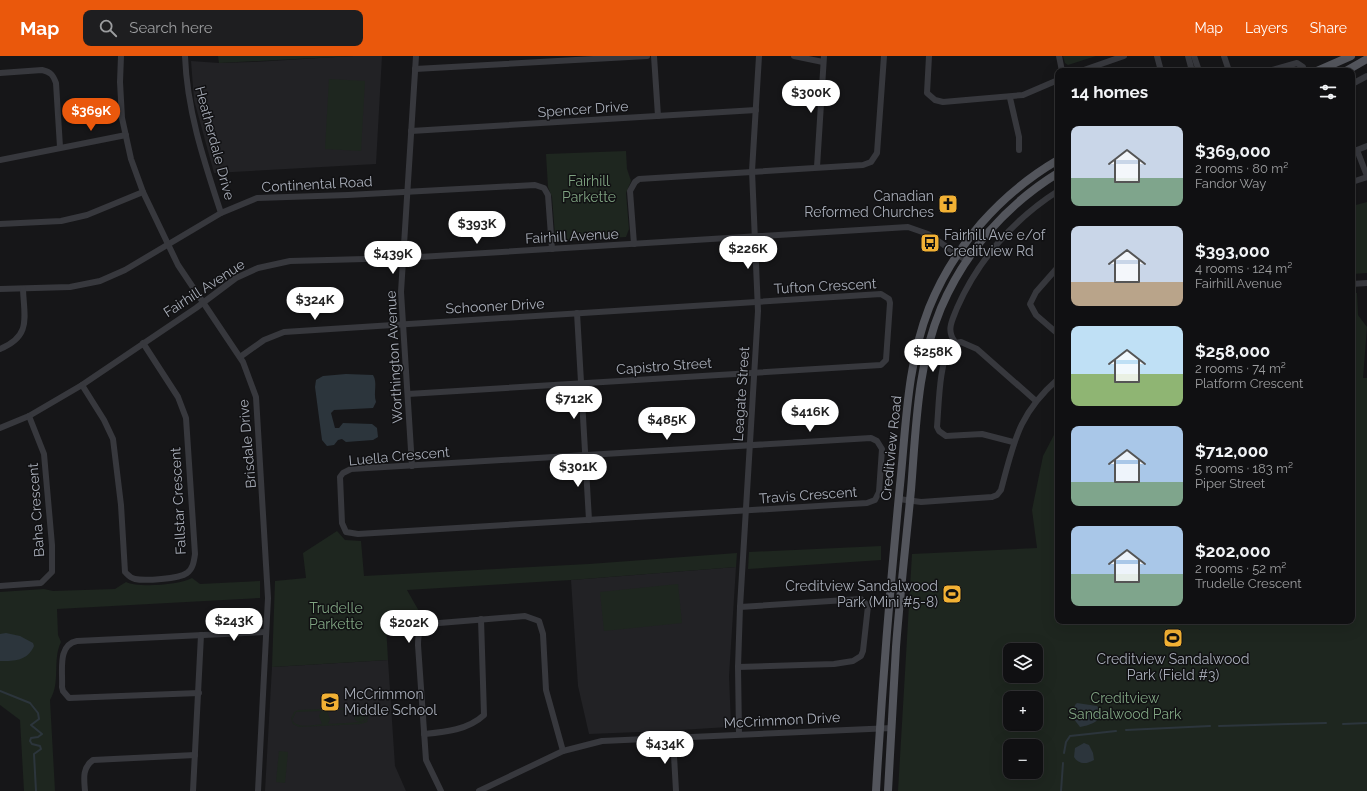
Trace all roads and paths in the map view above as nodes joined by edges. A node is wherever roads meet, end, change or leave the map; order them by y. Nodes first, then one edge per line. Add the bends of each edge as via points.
1 (121, 56) edge
2 (185, 56) edge
3 (416, 56) edge
4 (647, 56) edge
5 (654, 56) edge
6 (760, 56) edge
7 (794, 56) edge
8 (884, 56) edge
9 (929, 56) edge
10 (1059, 56) edge
11 (1124, 56) edge
12 (1156, 56) edge
13 (1188, 56) edge
14 (1194, 56) edge
15 (1224, 56) edge
16 (1350, 56) edge
17 (824, 59) edge
18 (1367, 60) edge
19 (1061, 68) edge
20 (1090, 68) edge
21 (1160, 68) edge
22 (1191, 68) edge
23 (1198, 68) edge
24 (1228, 68) edge
25 (1280, 68) edge
26 (1303, 68) edge
27 (1324, 68) edge
28 (1352, 68) edge
29 (415, 69) junction
30 (0, 73) edge
31 (1367, 76) edge
32 (1055, 81) edge
33 (1355, 82) edge
34 (1010, 98) junction
35 (756, 110) junction
36 (658, 116) junction
37 (411, 131) junction
38 (126, 135) junction
39 (1367, 146) edge
40 (60, 147) junction
41 (1019, 150) dead end
42 (1355, 151) edge
43 (0, 160) edge
44 (1055, 162) edge
45 (817, 168) junction
46 (752, 171) junction
47 (1055, 175) edge
48 (1367, 177) edge
49 (1355, 181) edge
50 (407, 191) junction
51 (143, 192) junction
52 (1055, 193) edge
53 (221, 213) junction
54 (0, 224) edge
55 (755, 237) junction
56 (168, 243) junction
57 (634, 244) junction
58 (552, 249) junction
59 (958, 254) junction
60 (403, 258) junction
61 (967, 261) junction
62 (1055, 270) edge
63 (1367, 283) edge
64 (1355, 284) edge
65 (0, 289) edge
66 (23, 289) junction
67 (758, 302) junction
68 (203, 303) junction
69 (576, 313) junction
70 (402, 323) junction
71 (1055, 331) edge
72 (955, 342) junction
73 (143, 343) junction
74 (0, 349) edge
75 (240, 357) junction
76 (755, 372) junction
77 (1055, 382) edge
78 (581, 383) junction
79 (82, 384) junction
80 (408, 394) junction
81 (1036, 401) junction
82 (29, 416) junction
83 (0, 428) edge
84 (1013, 442) junction
85 (750, 445) junction
86 (585, 455) junction
87 (412, 466) junction
88 (899, 499) junction
89 (910, 500) junction
90 (745, 511) junction
91 (589, 520) junction
92 (0, 586) edge
93 (740, 607) junction
94 (481, 619) junction
95 (266, 632) junction
96 (201, 635) junction
97 (738, 667) junction
98 (199, 693) junction
99 (880, 727) junction
100 (892, 728) junction
101 (424, 734) junction
102 (739, 734) junction
103 (673, 738) junction
104 (563, 751) junction
105 (195, 755) junction
106 (493, 788) edge
107 (84, 791) edge
108 (193, 791) edge
109 (258, 791) edge
110 (441, 791) edge
111 (479, 791) edge
112 (676, 791) edge
113 (876, 791) edge
114 (888, 791) edge

1 - 38 street, Brisdale Drive via 122,118
2 - 53 street, Heatherdale Drive via 192,116
3 - 29 street, Worthington Avenue
4 - 29 street
5 - 36 street
6 - 35 street, Leagate Street
7 - 17 street
8 - 45 street via 876,158 866,164
9 - 34 street via 926,88 930,97 935,100 943,102
10 - 19 street
11 - 20 street
12 - 21 street
13 - 22 street
14 - 23 street
15 - 24 street
16 - 27 main road
17 - 45 street
18 - 28 main road
25 - 26 street via 1297,63
29 - 37 street, Worthington Avenue
30 - 40 street via 42,70 54,76
31 - 33 street
32 - 34 street via 1023,96
34 - 41 street via 1019,137
35 - 36 street, Spencer Drive
35 - 46 street, Leagate Street
36 - 37 street, Spencer Drive
37 - 50 street, Worthington Avenue
38 - 40 street
38 - 51 street, Brisdale Drive via 131,159
39 - 42 street
40 - 43 street
42 - 48 street
44 - 59 main road, Creditview Road via 1004,200
45 - 46 street
46 - 55 street, Leagate Street
46 - 57 street via 639,179 630,191
47 - 61 main road, Creditview Road via 1003,216 986,234
48 - 49 street
50 - 53 street, Continental Road via 258,198
50 - 58 street, Continental Road via 539,185 548,195
50 - 60 street, Worthington Avenue
51 - 54 street via 87,215 61,221
51 - 56 street, Brisdale Drive
52 - 72 street via 1016,224 982,264 950,327 950,335
53 - 56 street, Continental Road
55 - 57 street, Fairhill Avenue
55 - 59 street, Fairhill Avenue via 908,227 928,234
55 - 67 street, Leagate Street
56 - 66 street, Continental Road via 125,270 100,282 70,287
56 - 68 street, Brisdale Drive via 184,275
57 - 58 street, Fairhill Avenue
58 - 60 street, Fairhill Avenue
59 - 61 street, Fairhill Avenue
59 - 88 main road, Creditview Road via 929,308 915,354
60 - 68 street, Fairhill Avenue via 290,261 258,268 236,278
60 - 70 street, Worthington Avenue
61 - 89 main road, Creditview Road via 940,310 928,348 920,394
62 - 71 street via 1036,292 1030,304 1036,315
63 - 64 street
65 - 66 street, Continental Road
66 - 74 street via 25,325 19,338
67 - 69 street, Schooner Drive
67 - 76 street, Leagate Street
67 - 76 street, Tufton Crescent via 881,294 889,299 890,304 886,360 881,365
68 - 73 street, Fairhill Avenue
68 - 75 street, Brisdale Drive
69 - 70 street, Schooner Drive
69 - 78 street
70 - 75 street, Schooner Drive via 284,332 264,340
70 - 80 street, Worthington Avenue
72 - 81 street via 977,349
72 - 84 street via 949,347 944,368 938,429 946,436 982,434
73 - 79 street, Fairhill Avenue
73 - 79 street, Fallstar Crescent via 178,397 186,418 195,554 192,568 187,574 140,579 125,572 121,505 113,439
75 - 95 street, Brisdale Drive via 251,380 258,412 268,587
76 - 78 street, Capistro Street
76 - 85 street, Leagate Street
77 - 81 street
78 - 80 street, Capistro Street
78 - 86 street
79 - 82 street, Fairhill Avenue
80 - 87 street, Worthington Avenue
81 - 84 street
82 - 83 street, Fairhill Avenue
82 - 92 street, Baha Crescent via 44,454 52,572 41,583
84 - 89 street via 1001,490 997,495 921,502
85 - 86 street, Luella Crescent
85 - 90 street, Leagate Street
85 - 90 street, Travis Crescent via 871,438 882,448 879,492 875,500 867,503
86 - 87 street, Luella Crescent
86 - 91 street
87 - 91 street, Luella Crescent via 360,468 343,473 340,482 342,523 346,532 358,534
88 - 89 street
88 - 99 main road, Creditview Road
89 - 100 main road, Creditview Road via 896,647
90 - 91 street, Luella Crescent
90 - 93 street, Leagate Street
93 - 97 street, Leagate Street
93 - 97 street via 861,599 868,606 863,651 861,656 853,661 834,664
94 - 101 street via 484,715 452,731
94 - 101 street via 431,623 421,629 418,645
94 - 104 street via 525,616 538,620 543,634 546,690
95 - 96 street
95 - 109 street, Brisdale Drive
96 - 98 street
96 - 98 street via 73,642 64,650 62,687 66,695 74,699
97 - 102 street, Leagate Street
98 - 105 street
99 - 100 street, McCrimmon Drive
99 - 102 street, McCrimmon Drive
99 - 113 main road, Creditview Road
100 - 114 main road, Creditview Road
101 - 110 street via 426,760
102 - 103 street, McCrimmon Drive
103 - 104 street, McCrimmon Drive via 602,741
103 - 112 street
104 - 106 street, McCrimmon Drive
105 - 107 street via 93,760 88,764 84,774
105 - 108 street
106 - 111 street, McCrimmon Drive

